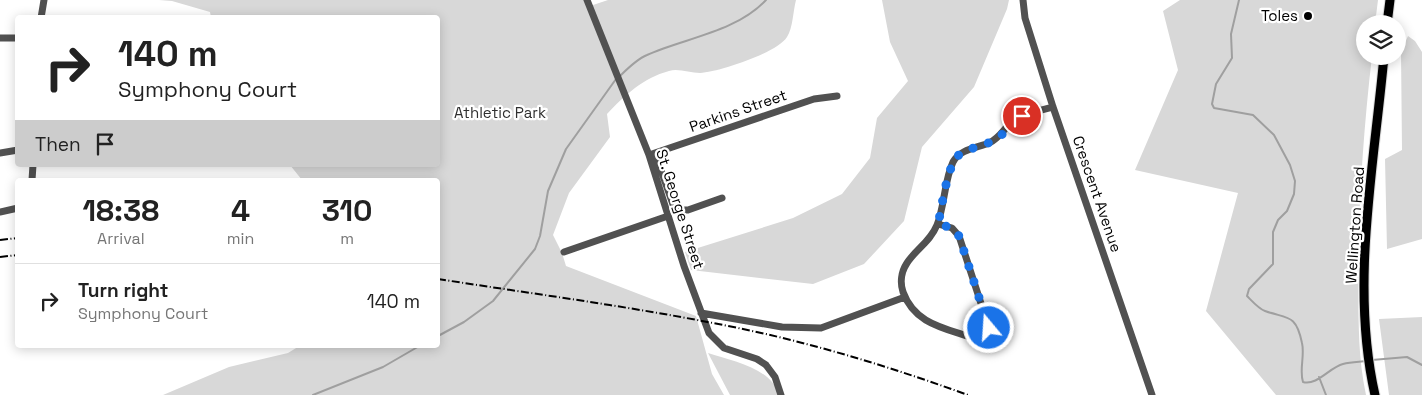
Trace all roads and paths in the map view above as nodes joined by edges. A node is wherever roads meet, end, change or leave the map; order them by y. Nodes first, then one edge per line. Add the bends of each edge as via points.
1 (44, 0) edge
2 (587, 0) edge
3 (1023, 0) edge
4 (1390, 0) edge
5 (42, 15) edge
6 (1388, 15) edge
7 (0, 38) edge
8 (15, 38) edge
9 (1383, 65) edge
10 (837, 96) dead end
11 (1053, 107) junction
12 (15, 150) edge
13 (0, 153) edge
14 (652, 154) junction
15 (722, 198) dead end
16 (15, 209) edge
17 (0, 212) edge
18 (668, 216) junction
19 (938, 224) junction
20 (564, 252) dead end
21 (905, 296) junction
22 (701, 313) junction
23 (781, 395) edge
24 (1152, 395) edge
25 (1375, 395) edge

1 - 5 street
2 - 14 street, St. George Street
3 - 11 street, Crescent Avenue via 1025,18
4 - 6 main road
7 - 8 street
9 - 25 main road, Wellington Road via 1364,282 1366,335
10 - 14 street, Parkins Street via 814,99
11 - 19 street via 1018,118 997,139 956,158
11 - 24 street, Crescent Avenue
12 - 13 street
14 - 15 street via 675,210 688,210
14 - 18 street, St. George Street
16 - 17 street
18 - 20 street
18 - 22 street, St. George Street
19 - 21 street via 905,266 902,283
19 - 21 street via 952,228 959,236 989,328 988,336 979,339 924,320 910,308
21 - 22 street via 821,328 782,327
22 - 23 street, St. George Street via 709,334 718,344 766,365 775,377

